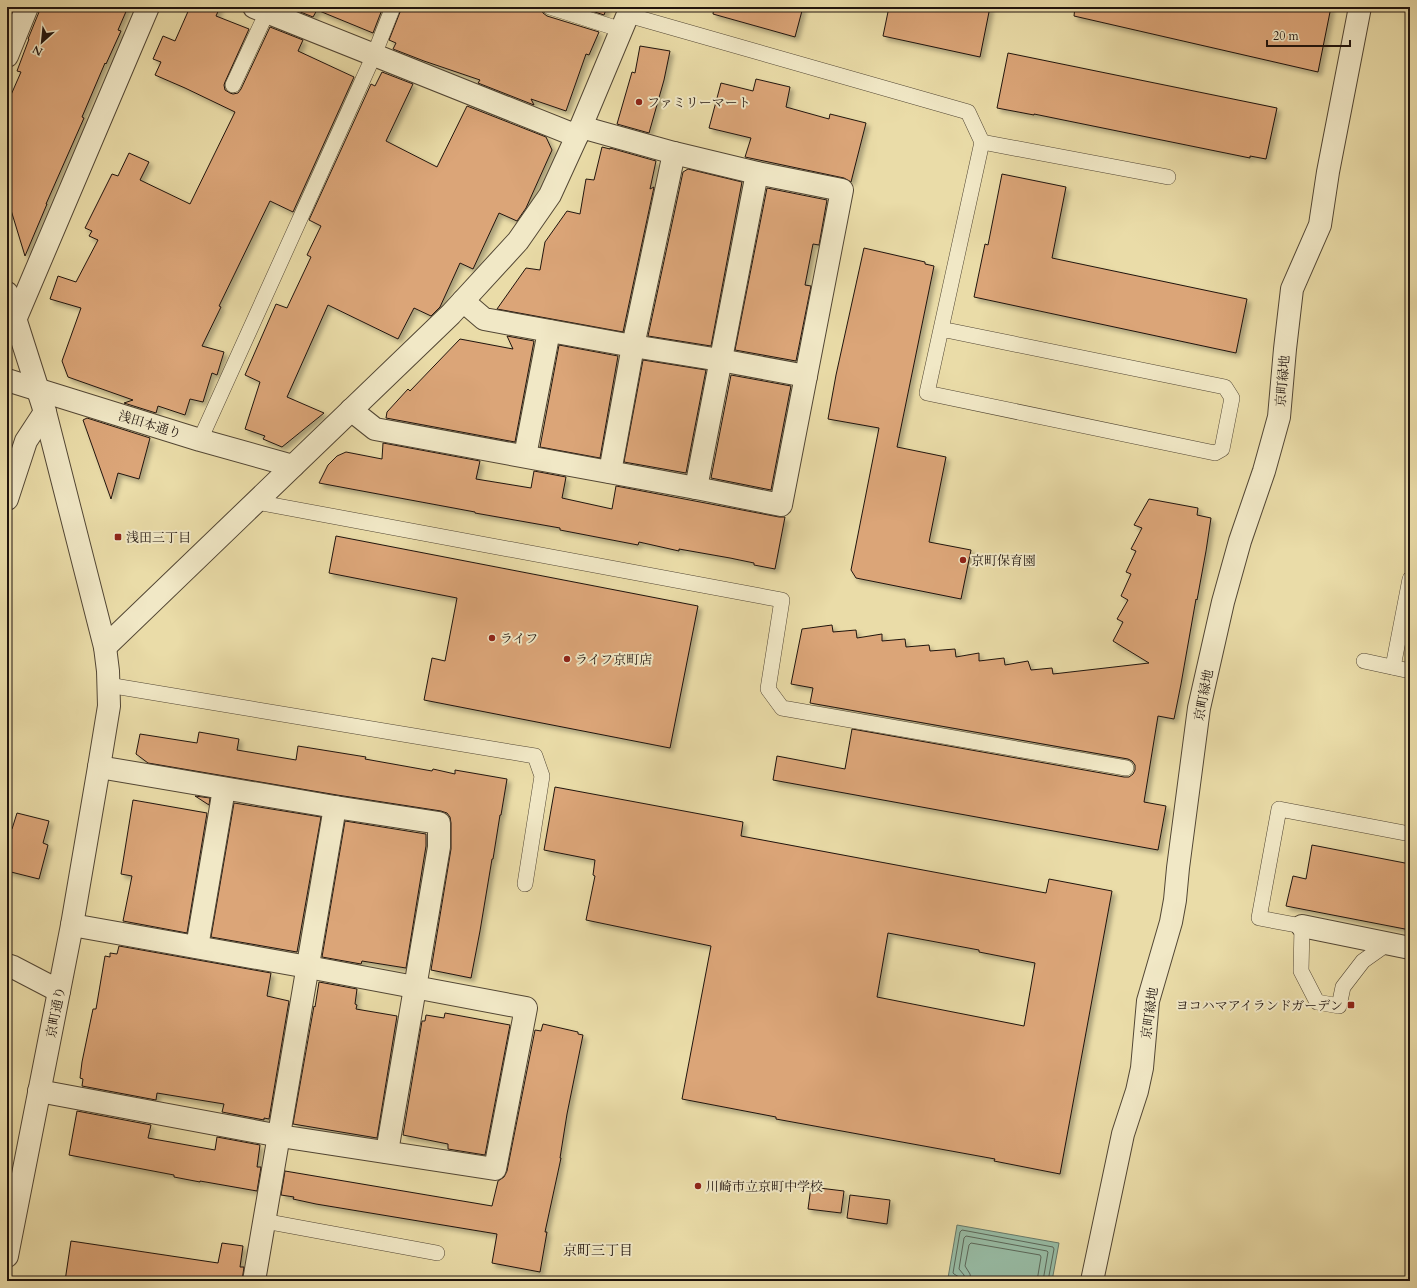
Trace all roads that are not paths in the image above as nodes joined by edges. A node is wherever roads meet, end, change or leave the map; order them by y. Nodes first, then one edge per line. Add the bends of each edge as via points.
1 (27, 7) edge
2 (148, 7) edge
3 (393, 7) edge
4 (550, 7) edge
5 (1360, 7) edge
6 (261, 10) edge
7 (627, 17) edge
8 (374, 55) junction
9 (7, 56) edge
10 (233, 86) dead end
11 (579, 132) junction
12 (982, 142) junction
13 (674, 153) junction
14 (757, 173) junction
15 (1168, 177) dead end
16 (7, 293) edge
17 (463, 301) junction
18 (15, 320) junction
19 (941, 329) junction
20 (548, 331) junction
21 (633, 346) junction
22 (720, 360) junction
23 (806, 376) junction
24 (7, 380) edge
25 (38, 389) junction
26 (352, 410) junction
27 (45, 412) junction
28 (200, 440) junction
29 (525, 456) junction
30 (294, 466) junction
31 (610, 472) junction
32 (696, 488) junction
33 (7, 499) edge
34 (256, 502) junction
35 (1410, 579) edge
36 (105, 647) junction
37 (1364, 661) dead end
38 (1393, 667) junction
39 (1410, 670) edge
40 (108, 685) junction
41 (99, 767) junction
42 (1126, 768) dead end
43 (224, 788) junction
44 (335, 807) junction
45 (1410, 834) edge
46 (525, 884) dead end
47 (72, 925) junction
48 (1302, 926) junction
49 (1387, 944) junction
50 (197, 947) junction
51 (1410, 948) edge
52 (7, 966) edge
53 (308, 967) junction
54 (415, 987) junction
55 (59, 991) junction
56 (39, 1091) junction
57 (280, 1136) junction
58 (386, 1152) junction
59 (264, 1221) junction
60 (437, 1253) dead end
61 (7, 1256) edge
62 (254, 1281) edge
63 (1092, 1281) edge

1 - 9 street
2 - 18 street
3 - 8 lane
4 - 7 lane
5 - 63 street, 京町緑地 via 1320,225 1292,289 1279,417 1223,602 1199,708 1171,922 1148,1001 1142,1068 1123,1134
6 - 8 street
6 - 10 lane
7 - 11 street
7 - 12 lane via 968,112
8 - 11 street
8 - 28 lane
11 - 13 street
11 - 17 street via 550,195 518,241
12 - 15 lane
12 - 19 lane
13 - 14 street
13 - 21 street
14 - 22 street
14 - 23 street via 842,190
16 - 18 street, 京町通り
17 - 20 street via 484,319
17 - 26 street
18 - 25 street, 京町通り
19 - 19 lane via 927,393 1216,453 1222,449 1232,398 1225,387
20 - 21 street
20 - 29 street
21 - 22 street
21 - 31 street
22 - 23 street
22 - 32 street
23 - 32 street via 781,505
24 - 25 street, 浅田本通り
25 - 27 street, 京町通り
25 - 28 street, 浅田本通り
26 - 29 street via 375,429
26 - 30 street
27 - 33 street via 26,441
27 - 36 street, 京町通り
28 - 30 street, 浅田本通り
29 - 31 street
30 - 34 street
31 - 32 street
34 - 36 street
34 - 42 lane via 782,600 768,689 782,708
35 - 38 lane
36 - 40 street, 京町通り
37 - 38 lane
38 - 39 lane
40 - 41 street, 京町通り via 108,706
40 - 46 lane via 535,756 542,776
41 - 43 street
41 - 47 street, 京町通り
43 - 44 street
43 - 50 street
44 - 53 street
44 - 54 street via 439,823 439,847
45 - 48 lane via 1279,809 1259,918
47 - 50 street
47 - 55 street, 京町通り
48 - 49 street
48 - 49 lane via 1301,971 1317,1002 1338,1006 1343,987 1363,962
49 - 51 street
50 - 53 street
52 - 55 street
53 - 54 street
53 - 57 street
54 - 58 street
54 - 58 street via 526,1008 495,1170
55 - 56 street, 京町通り
56 - 57 street
56 - 61 street, 京町通り
57 - 58 street
57 - 59 street
59 - 60 lane
59 - 62 street

